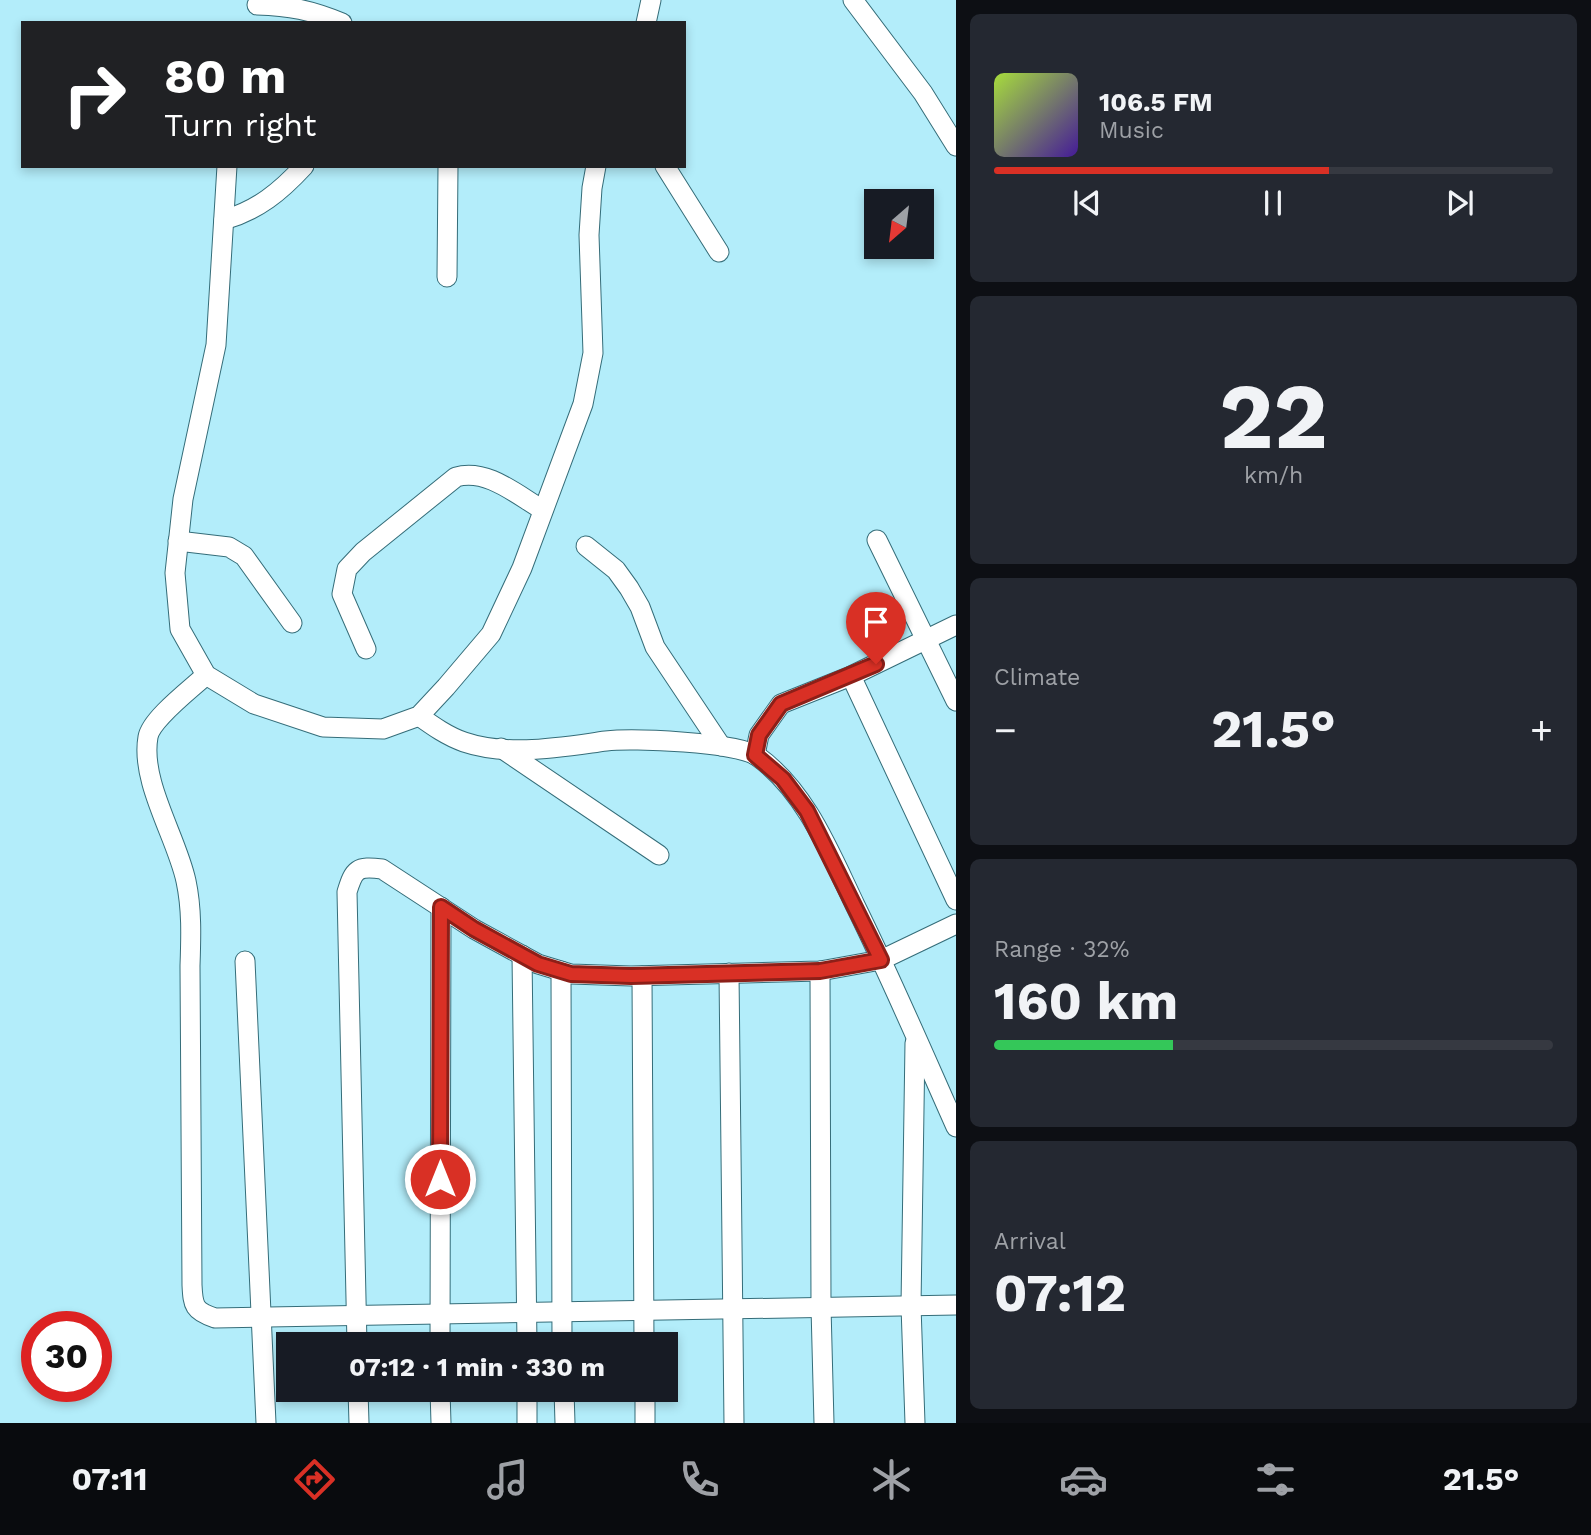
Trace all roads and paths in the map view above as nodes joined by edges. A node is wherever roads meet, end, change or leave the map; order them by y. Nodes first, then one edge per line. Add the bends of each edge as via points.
1 (651, 0) edge
2 (853, 0) edge
3 (257, 5) dead end
4 (338, 21) edge
5 (646, 21) edge
6 (956, 146) edge
7 (227, 168) edge
8 (302, 168) edge
9 (448, 168) edge
10 (596, 168) edge
11 (666, 168) edge
12 (224, 220) junction
13 (719, 252) dead end
14 (447, 277) dead end
15 (543, 510) junction
16 (877, 540) dead end
17 (178, 541) junction
18 (586, 546) dead end
19 (292, 623) dead end
20 (956, 625) edge
21 (926, 640) junction
22 (366, 649) dead end
23 (206, 675) junction
24 (851, 676) junction
25 (956, 701) edge
26 (419, 716) junction
27 (720, 746) junction
28 (501, 748) junction
29 (755, 755) junction
30 (659, 855) dead end
31 (956, 900) edge
32 (441, 907) junction
33 (953, 933) edge
34 (522, 955) junction
35 (881, 960) junction
36 (245, 961) dead end
37 (561, 971) junction
38 (820, 971) junction
39 (729, 973) junction
40 (642, 976) junction
41 (915, 1035) junction
42 (956, 1127) edge
43 (956, 1305) edge
44 (911, 1306) junction
45 (821, 1307) junction
46 (731, 1309) junction
47 (644, 1311) junction
48 (561, 1312) junction
49 (528, 1313) junction
50 (439, 1314) junction
51 (356, 1315) junction
52 (260, 1317) junction
53 (357, 1332) edge
54 (440, 1332) edge
55 (527, 1332) edge
56 (562, 1332) edge
57 (644, 1332) edge
58 (358, 1402) edge
59 (440, 1402) edge
60 (527, 1402) edge
61 (564, 1402) edge
62 (645, 1402) edge
63 (266, 1423) edge
64 (359, 1423) edge
65 (441, 1423) edge
66 (527, 1423) edge
67 (565, 1423) edge
68 (645, 1423) edge
69 (734, 1423) edge
70 (824, 1423) edge
71 (915, 1423) edge

1 - 5 street
2 - 6 street via 923,93
3 - 4 street via 313,10
7 - 12 street
8 - 12 street via 269,200
9 - 14 street
10 - 15 street via 589,235 593,354 583,404
11 - 13 street
12 - 17 street via 216,345
15 - 22 street via 484,476 469,473 456,477 347,569 342,594
15 - 26 street via 491,634
16 - 21 street
17 - 19 street via 229,547 244,556
17 - 23 street via 175,573 180,629
18 - 27 street via 629,588 655,646
20 - 21 street
21 - 24 street
21 - 25 street
23 - 26 street via 254,704 323,727 383,729
23 - 52 street via 148,735 152,785 186,879 192,928 192,1302 200,1313 215,1318
24 - 29 street via 781,704 759,735
24 - 31 street
26 - 28 street via 464,742
27 - 28 street via 618,740
27 - 29 street
28 - 30 street
29 - 35 street via 783,779 807,811
32 - 34 street
32 - 50 street
32 - 51 street via 382,869 364,867 352,875 347,892
33 - 35 street
34 - 37 street
34 - 49 street
35 - 38 street
35 - 41 street
36 - 52 street
37 - 40 street
37 - 48 street
38 - 39 street
38 - 45 street
39 - 40 street
39 - 46 street
40 - 47 street
41 - 42 street
41 - 44 street
43 - 44 street
44 - 45 street
44 - 71 street
45 - 46 street
45 - 70 street
46 - 47 street
46 - 69 street
47 - 48 street
47 - 57 street
48 - 49 street
48 - 56 street
49 - 50 street
49 - 55 street
50 - 51 street
50 - 54 street
51 - 52 street
51 - 53 street
52 - 63 street
58 - 64 street
59 - 65 street
60 - 66 street
61 - 67 street
62 - 68 street

